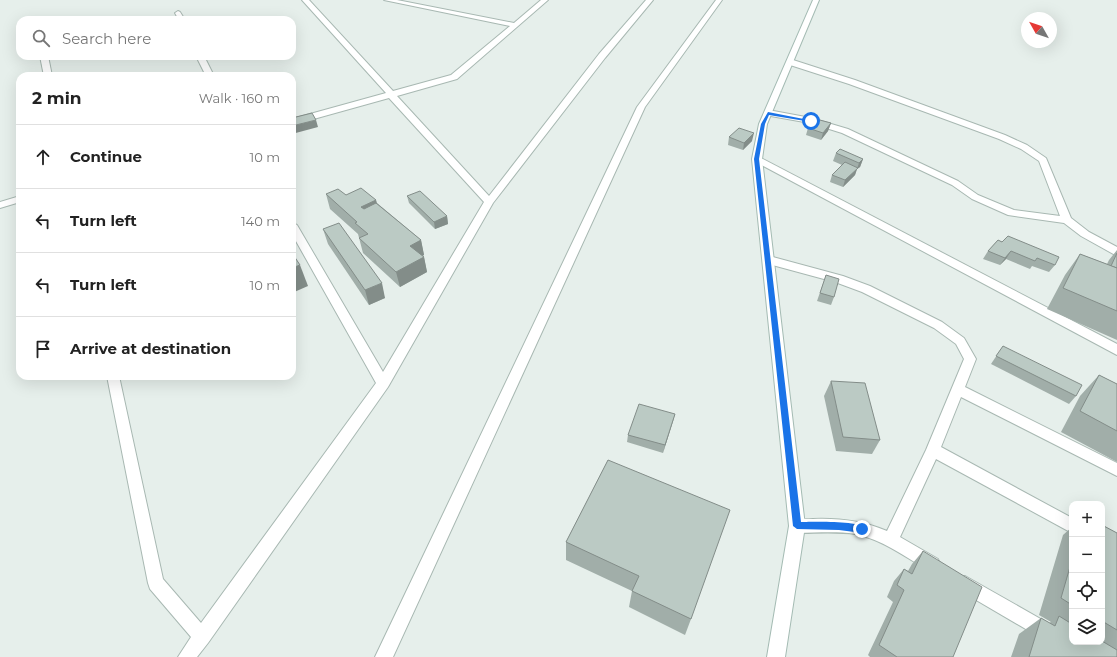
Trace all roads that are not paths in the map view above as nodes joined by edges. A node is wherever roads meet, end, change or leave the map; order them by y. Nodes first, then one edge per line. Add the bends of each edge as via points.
1 (305, 0) edge
2 (387, 0) edge
3 (545, 0) edge
4 (650, 0) edge
5 (719, 0) edge
6 (816, 0) edge
7 (178, 13) dead end
8 (180, 16) edge
9 (515, 25) junction
10 (45, 60) edge
11 (202, 60) edge
12 (790, 62) junction
13 (47, 72) edge
14 (208, 72) edge
15 (391, 95) junction
16 (768, 113) junction
17 (296, 121) edge
18 (757, 159) junction
19 (16, 200) edge
20 (489, 202) junction
21 (0, 205) edge
22 (1067, 220) junction
23 (296, 232) edge
24 (1117, 252) edge
25 (769, 260) junction
26 (1117, 350) edge
27 (114, 380) edge
28 (384, 383) junction
29 (958, 389) junction
30 (933, 450) junction
31 (1117, 470) edge
32 (1069, 524) edge
33 (797, 526) junction
34 (891, 540) junction
35 (202, 637) junction
36 (1062, 641) edge
37 (187, 657) edge
38 (384, 657) edge
39 (776, 657) edge

1 - 15 street
2 - 9 street
3 - 9 street
4 - 20 street via 602,56
5 - 38 street via 641,107
6 - 12 street
7 - 8 street
9 - 15 street via 454,77
10 - 13 street
11 - 14 street
12 - 16 street
12 - 22 street via 852,82 1024,147 1042,160
15 - 17 street
15 - 20 street
16 - 18 street via 763,124
16 - 22 street via 845,131 1012,213
18 - 25 street
18 - 26 street
19 - 21 street
20 - 28 street
22 - 24 street via 1085,234
23 - 28 street
25 - 29 street via 866,289 938,326 960,341 970,359
25 - 33 street
27 - 35 street via 156,583
28 - 35 street
29 - 30 street
29 - 31 street
30 - 32 street
30 - 34 street
33 - 34 street via 862,529
33 - 39 street
34 - 36 street
35 - 37 street

